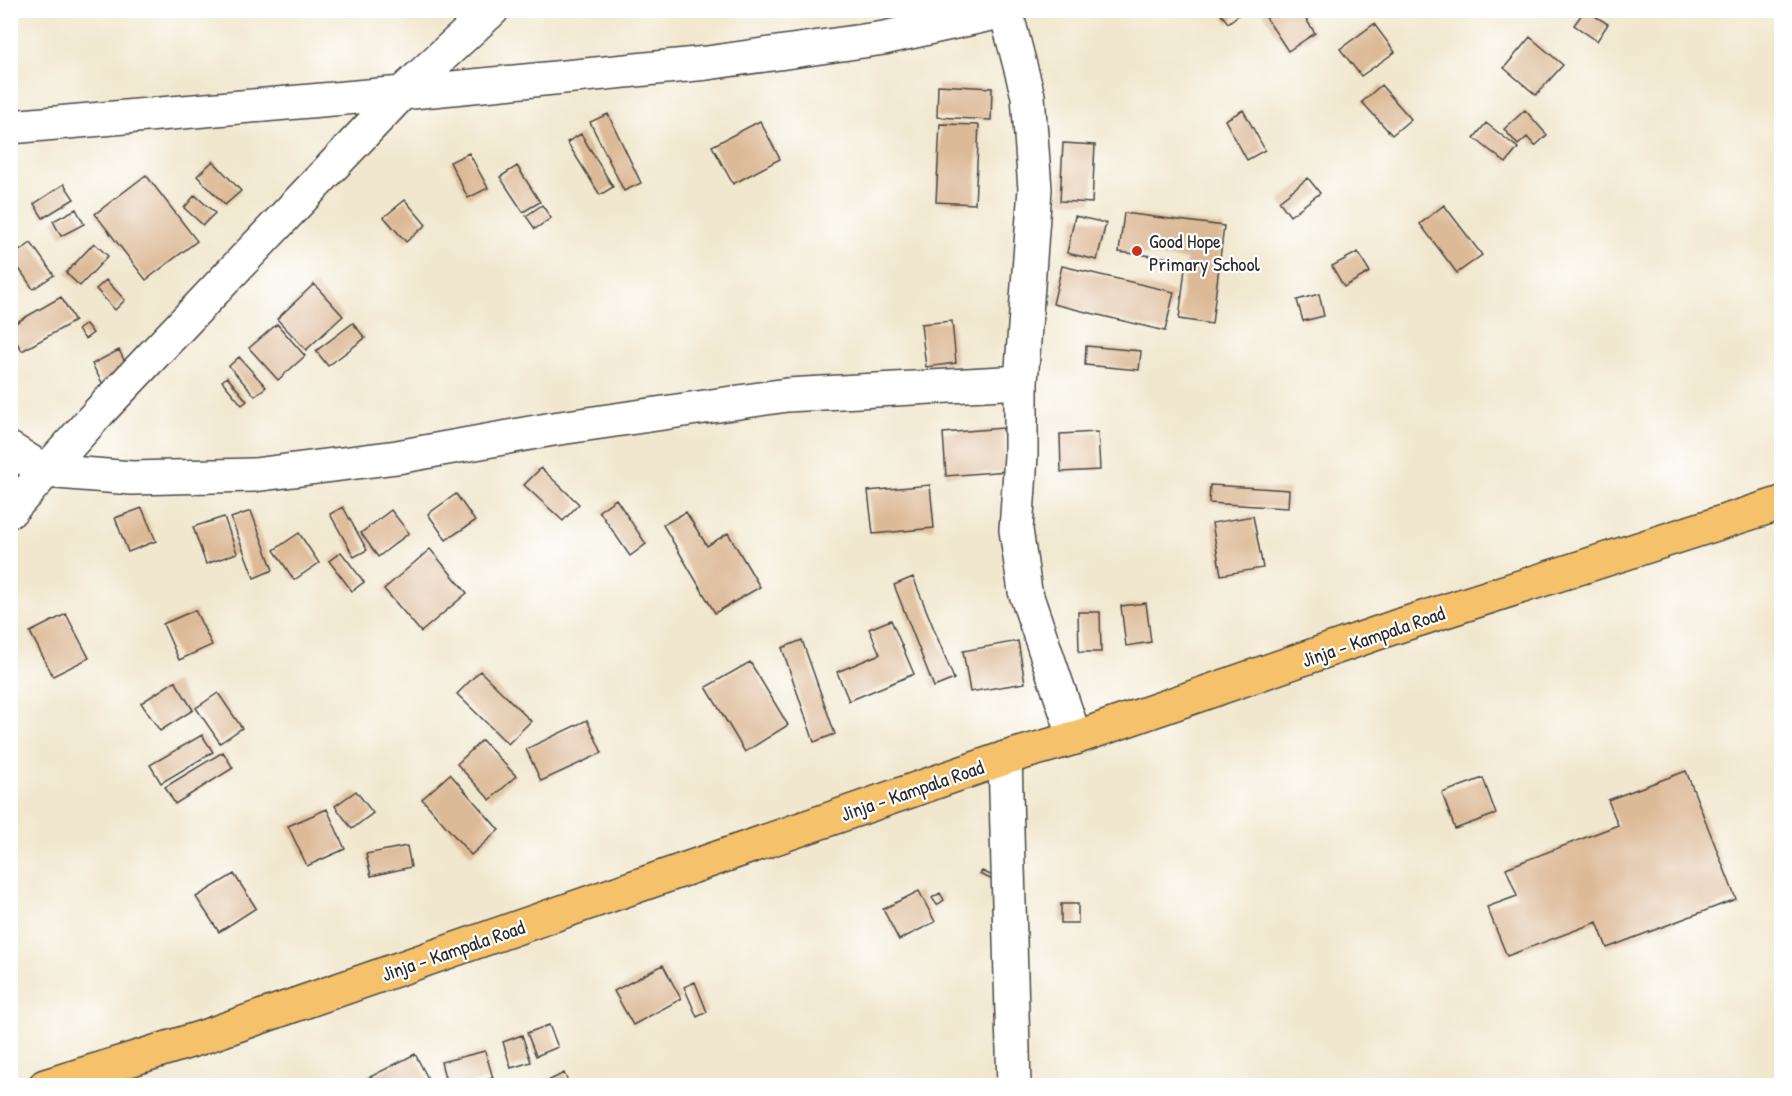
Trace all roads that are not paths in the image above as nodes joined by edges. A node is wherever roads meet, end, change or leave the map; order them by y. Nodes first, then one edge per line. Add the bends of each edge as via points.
1 (492, 10) edge
2 (1008, 11) edge
3 (402, 93) junction
4 (10, 127) edge
5 (1021, 382) junction
6 (10, 449) edge
7 (45, 471) junction
8 (1782, 503) edge
9 (10, 511) edge
10 (1075, 738) junction
11 (1005, 758) junction
12 (45, 1086) edge
13 (1014, 1086) edge

1 - 3 street
2 - 3 street via 884,38 707,63
2 - 5 street via 1028,96 1035,189
3 - 4 street
3 - 7 street
5 - 7 street via 787,395 553,429 397,457 254,475 132,478
5 - 10 street via 1016,530 1025,591
6 - 7 street
7 - 9 street
8 - 10 highway, Jinja - Kampala Road via 1395,627
10 - 11 highway, Jinja - Kampala Road
11 - 12 highway, Jinja - Kampala Road via 200,1038
11 - 13 street

